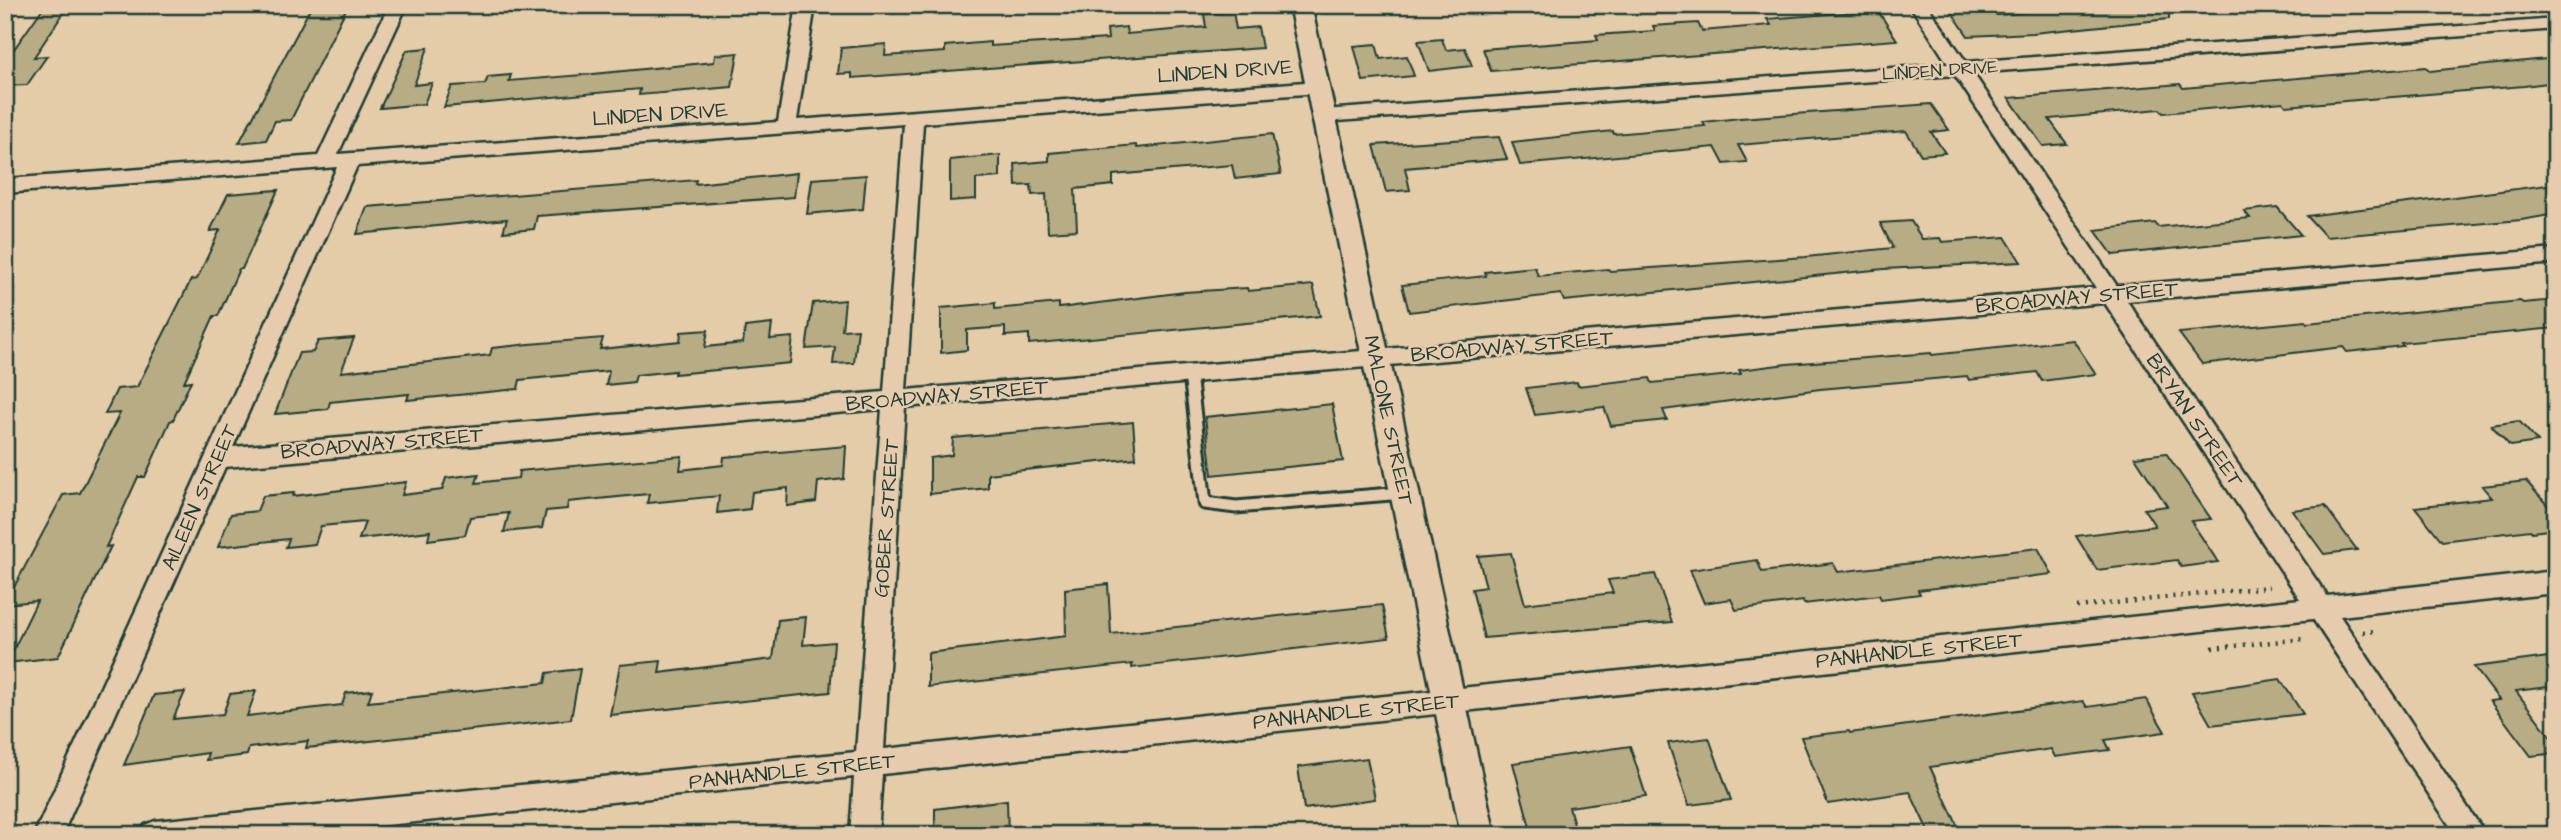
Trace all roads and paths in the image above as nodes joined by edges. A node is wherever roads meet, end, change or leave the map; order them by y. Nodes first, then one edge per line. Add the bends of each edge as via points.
1 (398, 5) edge
2 (806, 5) edge
3 (1300, 5) edge
4 (1917, 5) edge
5 (2556, 24) edge
6 (1960, 68) junction
7 (1318, 87) junction
8 (1324, 116) junction
9 (914, 118) junction
10 (787, 127) junction
11 (350, 160) junction
12 (325, 162) junction
13 (5, 186) edge
14 (2556, 256) edge
15 (2111, 295) junction
16 (1376, 358) junction
17 (1190, 374) junction
18 (894, 399) junction
19 (216, 458) junction
20 (1405, 493) junction
21 (2556, 582) edge
22 (2269, 587) dead end
23 (2319, 606) junction
24 (2077, 607) dead end
25 (2303, 639) dead end
26 (2212, 648) dead end
27 (1449, 702) junction
28 (869, 763) junction
29 (48, 835) edge
30 (155, 835) edge
31 (864, 835) edge
32 (1478, 835) edge
33 (2472, 835) edge

1 - 12 street
2 - 10 street
3 - 7 street, MALONE STREET
4 - 6 street, BRYAN STREET
5 - 6 street, LINDEN DRIVE
6 - 8 street, LINDEN DRIVE
6 - 15 street, BRYAN STREET
7 - 8 street, MALONE STREET
7 - 9 street, LINDEN DRIVE
8 - 16 street, MALONE STREET
9 - 10 street, LINDEN DRIVE
9 - 18 street, GOBER STREET
10 - 11 street, LINDEN DRIVE
11 - 12 street, LINDEN DRIVE
11 - 19 street, AILEEN STREET
12 - 13 street, LINDEN DRIVE
14 - 15 street, BROADWAY STREET
15 - 16 street, BROADWAY STREET
15 - 23 street, BRYAN STREET
16 - 17 street, BROADWAY STREET
16 - 20 street, MALONE STREET
17 - 18 street, BROADWAY STREET
17 - 20 lane via 1205,503 1236,507
18 - 19 street, BROADWAY STREET
18 - 28 street, GOBER STREET
19 - 29 street, AILEEN STREET
20 - 27 street, MALONE STREET
21 - 23 street, PANHANDLE STREET
22 - 24 path
23 - 27 street, PANHANDLE STREET
23 - 33 street, BRYAN STREET
25 - 26 path
27 - 28 street, PANHANDLE STREET
27 - 32 street, MALONE STREET
28 - 30 street, PANHANDLE STREET
28 - 31 street, GOBER STREET

